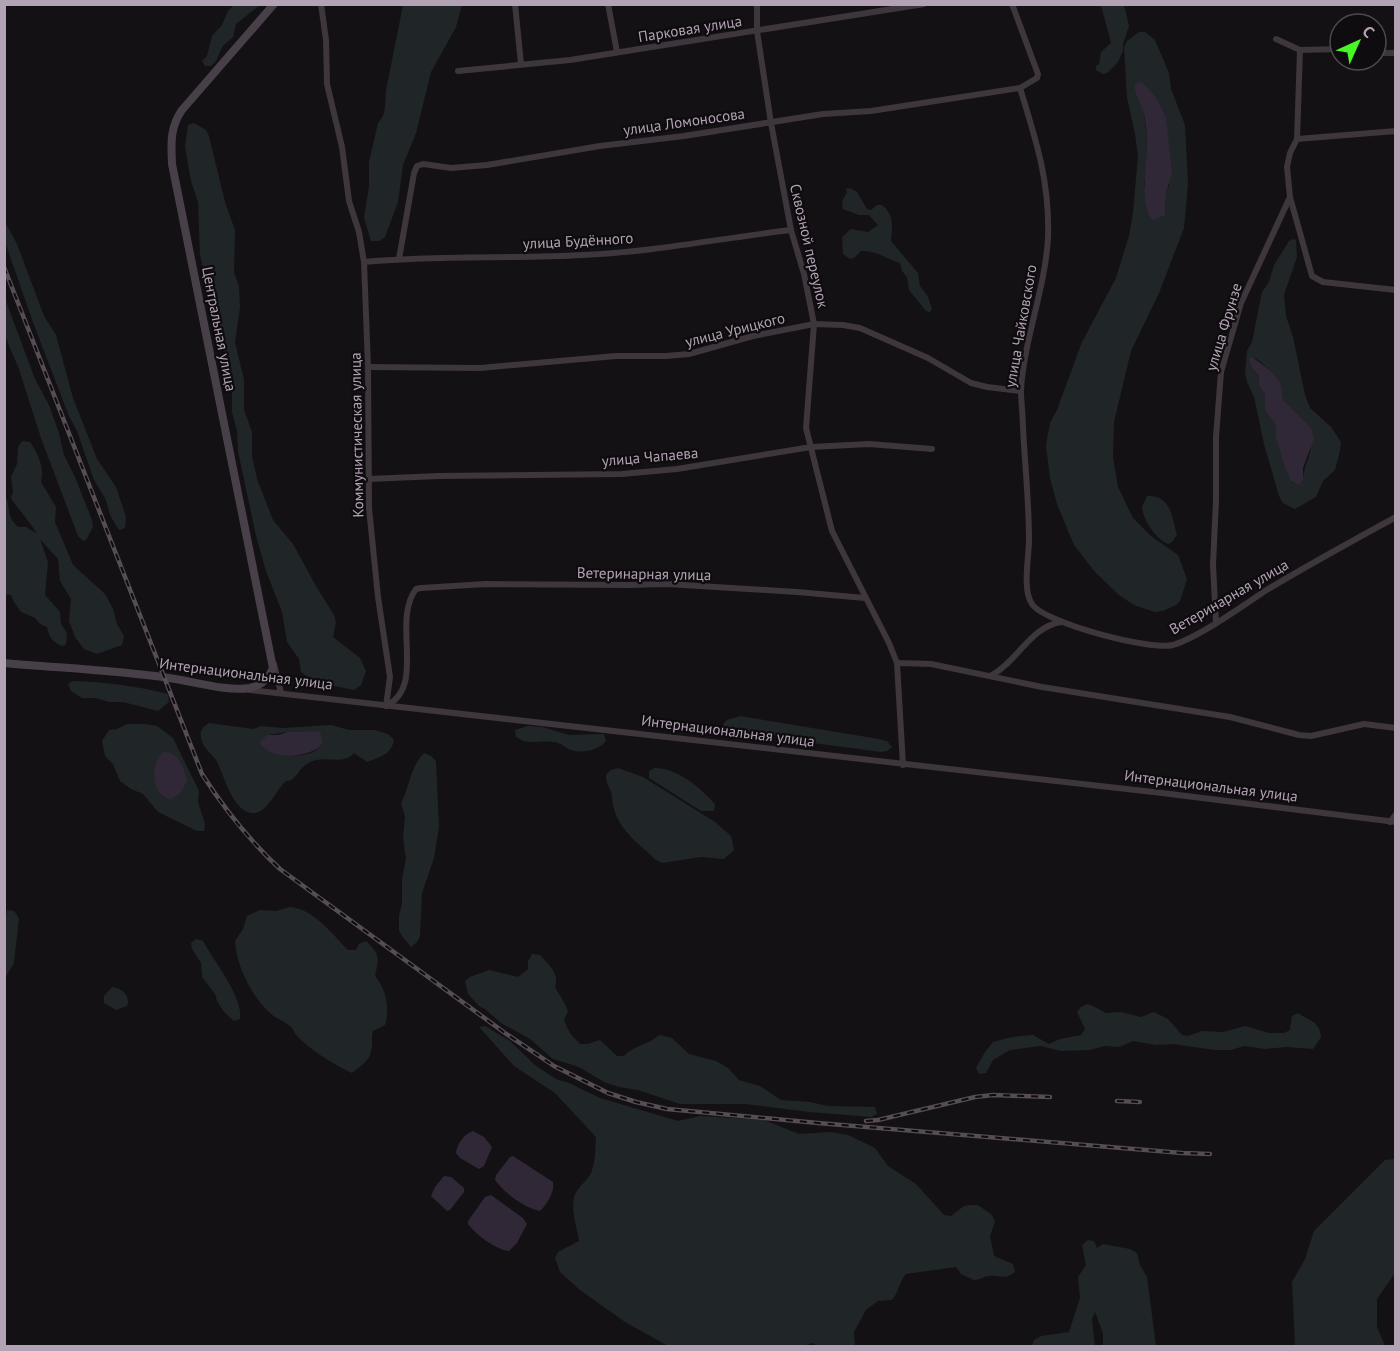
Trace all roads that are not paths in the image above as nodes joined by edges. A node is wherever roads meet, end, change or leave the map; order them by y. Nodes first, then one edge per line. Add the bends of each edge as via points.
1 (274, 4) edge
2 (321, 4) edge
3 (515, 4) edge
4 (608, 4) edge
5 (757, 4) edge
6 (924, 4) edge
7 (1012, 4) edge
8 (757, 31) junction
9 (1276, 39) dead end
10 (1328, 49) edge
11 (1300, 50) junction
12 (617, 52) junction
13 (521, 64) junction
14 (458, 71) dead end
15 (1020, 88) junction
16 (771, 123) junction
17 (1395, 131) edge
18 (1297, 140) junction
19 (1290, 197) junction
20 (792, 230) junction
21 (399, 259) junction
22 (364, 262) junction
23 (1395, 290) edge
24 (814, 324) junction
25 (368, 367) junction
26 (1021, 391) junction
27 (811, 447) junction
28 (932, 449) dead end
29 (368, 480) junction
30 (1395, 517) edge
31 (866, 598) junction
32 (1033, 606) joint
33 (1061, 622) junction
34 (1216, 622) junction
35 (4, 663) edge
36 (273, 663) junction
37 (897, 663) junction
38 (992, 675) junction
39 (241, 689) junction
40 (281, 693) junction
41 (386, 706) junction
42 (1395, 728) edge
43 (903, 765) junction
44 (1395, 814) edge
45 (1393, 822) edge

1 - 36 street, Центральная улица via 182,110 171,133 172,164
2 - 22 street, Коммунистическая улица via 327,84
3 - 13 street
4 - 12 street
5 - 8 street, Сквозной переулок
6 - 8 street, Парковая улица
7 - 15 street via 1037,68 1036,78
8 - 12 street, Парковая улица
8 - 16 street, Сквозной переулок
9 - 11 street
10 - 11 street
11 - 18 street
12 - 13 street, Парковая улица
13 - 14 street, Парковая улица
15 - 16 street, улица Ломоносова
15 - 26 street, улица Чайковского via 1044,172 1048,240
16 - 20 street, Сквозной переулок
16 - 21 street, улица Ломоносова via 487,165 417,166
17 - 18 street
18 - 19 street via 1287,167
19 - 23 street via 1312,276 1323,282
19 - 34 street, улица Фрунзе via 1245,293 1221,372 1215,437
20 - 21 street, улица Будённого via 583,255
20 - 24 street, Сквозной переулок
21 - 22 street, улица Будённого
22 - 25 street, Коммунистическая улица
24 - 25 street, улица Урицкого via 689,354 606,356 480,368
24 - 26 street, улица Урицкого via 860,328 928,358 971,383
24 - 27 street, Сквозной переулок via 806,428
25 - 29 street, Коммунистическая улица
26 - 32 street, улица Чайковского via 1028,597
27 - 28 street, улица Чапаева via 870,444
27 - 29 street, улица Чапаева via 622,474
27 - 31 street, Сквозной переулок via 832,531
29 - 41 street, Коммунистическая улица via 371,538 390,677
30 - 34 street, Ветеринарная улица via 1307,565
31 - 37 street, Сквозной переулок
31 - 41 street, Ветеринарная улица via 667,584 421,588 407,605 404,690
32 - 33 street, Ветеринарная улица
33 - 34 street, Ветеринарная улица via 1154,646 1182,642
33 - 38 street via 1044,627 1007,666
35 - 39 street, Интернациональная улица via 164,677
36 - 39 street via 271,673 261,683
36 - 40 street, Центральная улица
37 - 38 street via 931,664
37 - 43 street, Сквозной переулок
38 - 42 street via 1042,687 1230,717 1299,735 1364,724
39 - 40 street, Интернациональная улица
40 - 41 street, Интернациональная улица
41 - 43 street, Интернациональная улица
43 - 45 street, Интернациональная улица
44 - 45 street, Интернациональная улица

